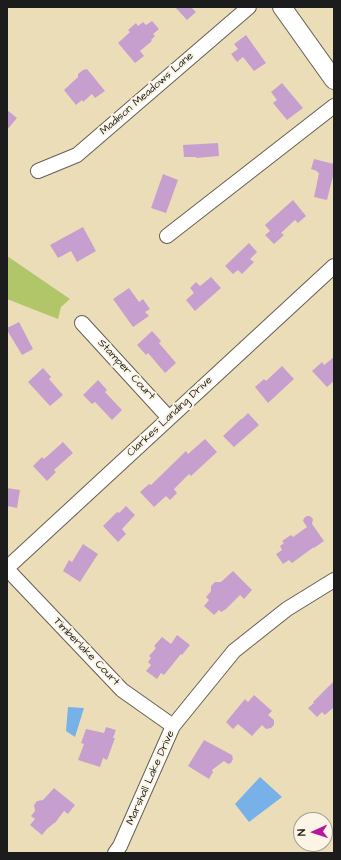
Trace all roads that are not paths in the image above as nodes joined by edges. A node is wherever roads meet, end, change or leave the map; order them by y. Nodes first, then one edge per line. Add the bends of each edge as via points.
1 (248, 7) edge
2 (284, 8) edge
3 (334, 80) edge
4 (334, 106) edge
5 (38, 171) dead end
6 (167, 236) dead end
7 (334, 266) edge
8 (82, 323) dead end
9 (170, 418) junction
10 (7, 568) edge
11 (334, 580) edge
12 (174, 726) junction
13 (115, 853) edge

1 - 5 street, Madison Meadows Lane via 77,155
2 - 3 main road
4 - 6 street
7 - 9 street, Clarkes Landing Drive
8 - 9 street, Stamper Court
9 - 10 street, Clarkes Landing Drive
10 - 12 street, Timberlake Court via 122,690
11 - 12 street, Marshall Lake Drive via 287,609 234,651
12 - 13 street, Marshall Lake Drive

